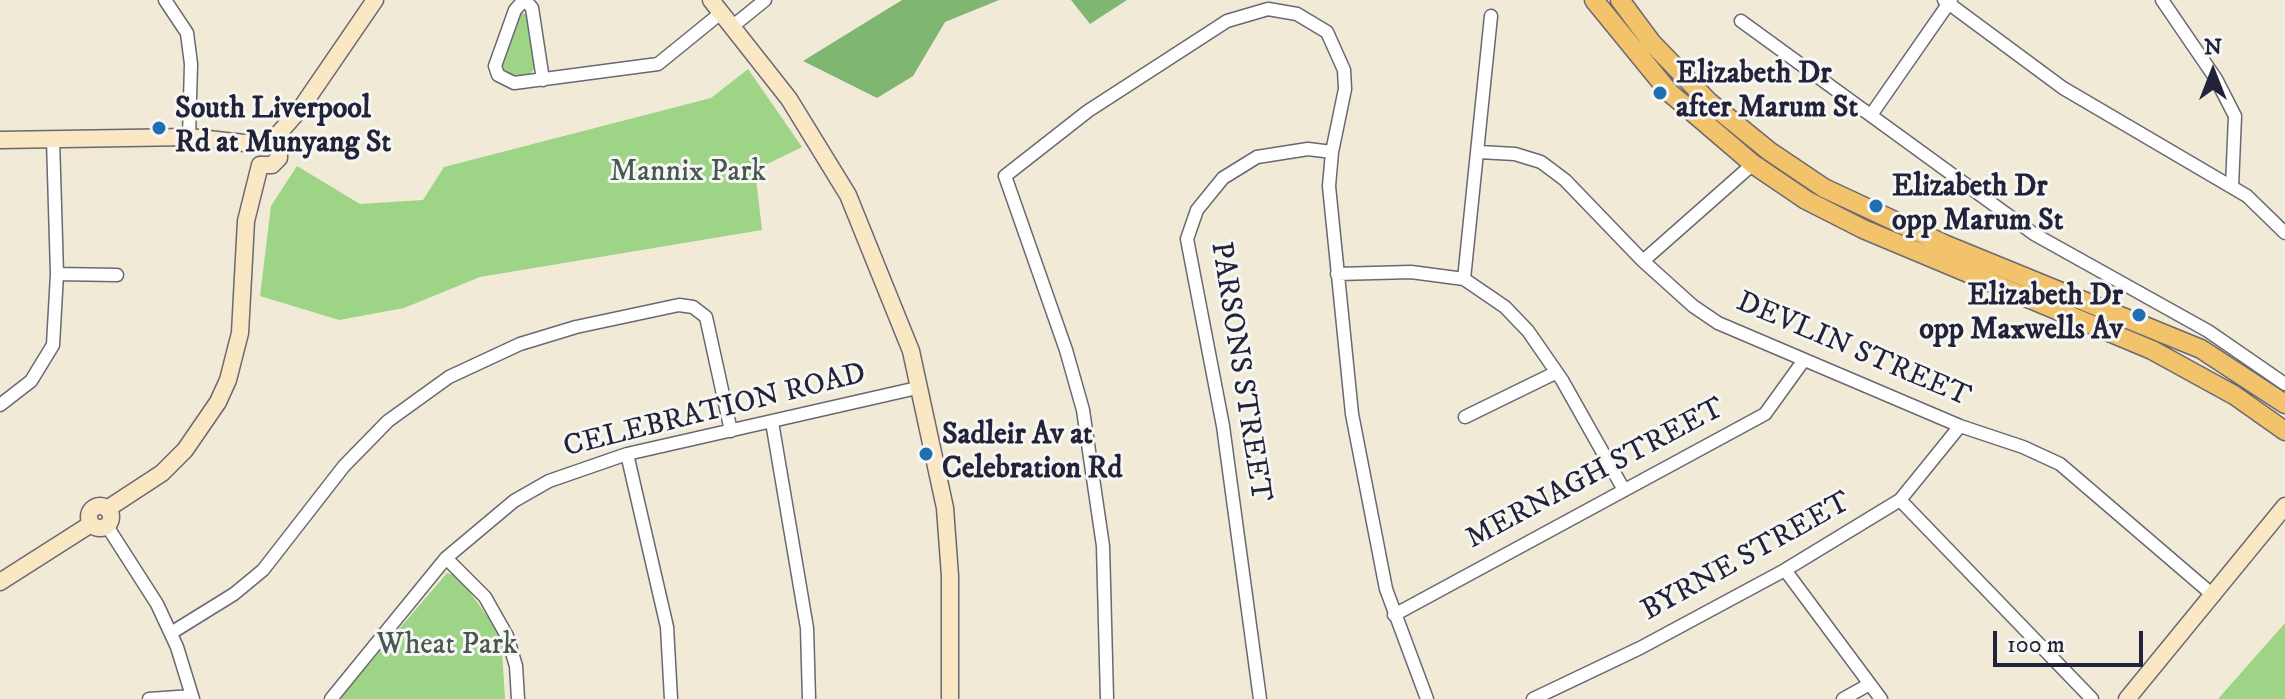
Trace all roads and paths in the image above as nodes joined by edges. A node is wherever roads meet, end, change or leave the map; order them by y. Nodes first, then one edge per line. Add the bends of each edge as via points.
1 (165, 0) edge
2 (375, 0) edge
3 (524, 0) edge
4 (765, 0) edge
5 (1594, 0) edge
6 (1620, 0) edge
7 (2162, 0) edge
8 (1948, 1) edge
9 (716, 6) edge
10 (1491, 16) dead end
11 (1741, 21) dead end
12 (733, 26) junction
13 (543, 80) junction
14 (1871, 115) junction
15 (189, 137) junction
16 (53, 139) junction
17 (0, 140) edge
18 (273, 140) junction
19 (254, 144) junction
20 (1332, 152) junction
21 (1479, 152) junction
22 (1753, 164) junction
23 (260, 165) junction
24 (2232, 187) junction
25 (2285, 233) edge
26 (1643, 261) junction
27 (57, 274) junction
28 (1337, 274) junction
29 (117, 275) dead end
30 (1464, 279) junction
31 (1804, 360) junction
32 (1555, 373) junction
33 (2285, 384) edge
34 (917, 388) junction
35 (2285, 404) edge
36 (0, 405) edge
37 (1465, 417) dead end
38 (772, 422) junction
39 (1960, 426) junction
40 (731, 431) junction
41 (2285, 431) edge
42 (627, 454) junction
43 (1624, 490) junction
44 (1900, 500) junction
45 (2285, 506) edge
46 (98, 519) junction
47 (446, 558) junction
48 (1785, 570) junction
49 (0, 573) edge
50 (0, 582) edge
51 (2214, 596) junction
52 (1394, 615) junction
53 (171, 633) junction
54 (1868, 685) junction
55 (192, 698) edge
56 (1422, 698) edge
57 (149, 699) edge
58 (331, 699) edge
59 (518, 699) edge
60 (671, 699) edge
61 (809, 699) edge
62 (950, 699) edge
63 (1107, 699) edge
64 (1260, 699) edge
65 (1533, 699) edge
66 (1843, 699) edge
67 (1881, 699) edge
68 (2092, 699) edge
69 (2127, 699) edge

1 - 15 street via 187,33
2 - 18 street
3 - 13 street via 532,8
3 - 13 street via 510,22 495,71 514,83
4 - 12 street
5 - 22 main road via 1670,93
6 - 35 main road via 1652,43 1709,102 1824,188 1944,244 2201,349
7 - 24 street via 2235,116
8 - 14 street
8 - 24 street via 2063,88
9 - 12 street
9 - 13 street via 658,64
10 - 21 street
11 - 14 street
12 - 34 street via 789,99 848,195 911,351
14 - 33 street via 2034,234 2208,331
15 - 16 street
15 - 19 street
16 - 17 street
16 - 27 street
18 - 19 street
18 - 23 street via 279,158 272,165
19 - 23 street via 253,158
20 - 28 street via 1329,186
20 - 63 street via 1345,89 1332,40 1319,25 1297,14 1258,9 1227,21 1088,111 1005,176 1083,410 1103,546
20 - 64 street, PARSONS STREET via 1308,149 1257,157 1223,178 1197,210 1187,239 1223,426
21 - 26 street, DEVLIN STREET via 1541,162
21 - 30 street
22 - 26 street
22 - 41 main road via 1806,200 1863,229 2182,365
23 - 46 street via 246,221 238,344 223,391 185,450
24 - 25 street
26 - 31 street, DEVLIN STREET via 1718,323
27 - 29 street
27 - 36 street via 53,345 31,381
28 - 30 street via 1411,272
28 - 52 street via 1352,414
30 - 32 street via 1505,307
31 - 39 street, DEVLIN STREET
31 - 43 street, MERNAGH STREET via 1765,414
32 - 37 street
32 - 43 street
34 - 38 street, CELEBRATION ROAD
34 - 62 street via 927,412 945,508
38 - 40 street, CELEBRATION ROAD
38 - 61 street via 807,628
39 - 44 street, BYRNE STREET
39 - 51 street, DEVLIN STREET via 2060,464
40 - 42 street, CELEBRATION ROAD
40 - 53 street via 706,317 693,307 679,305 576,327 520,344 449,377 388,421 344,466 263,570
42 - 47 street, CELEBRATION ROAD via 537,488
42 - 60 street via 667,627
43 - 52 street, MERNAGH STREET
44 - 48 street, BYRNE STREET
44 - 68 street
45 - 51 street
46 - 49 street
46 - 50 street
46 - 53 street via 136,566
47 - 58 street, CELEBRATION ROAD
47 - 59 street via 485,597 507,636
48 - 54 street
48 - 65 street, BYRNE STREET
51 - 69 street
52 - 56 street
53 - 55 street
54 - 66 street
54 - 67 street
55 - 57 street

